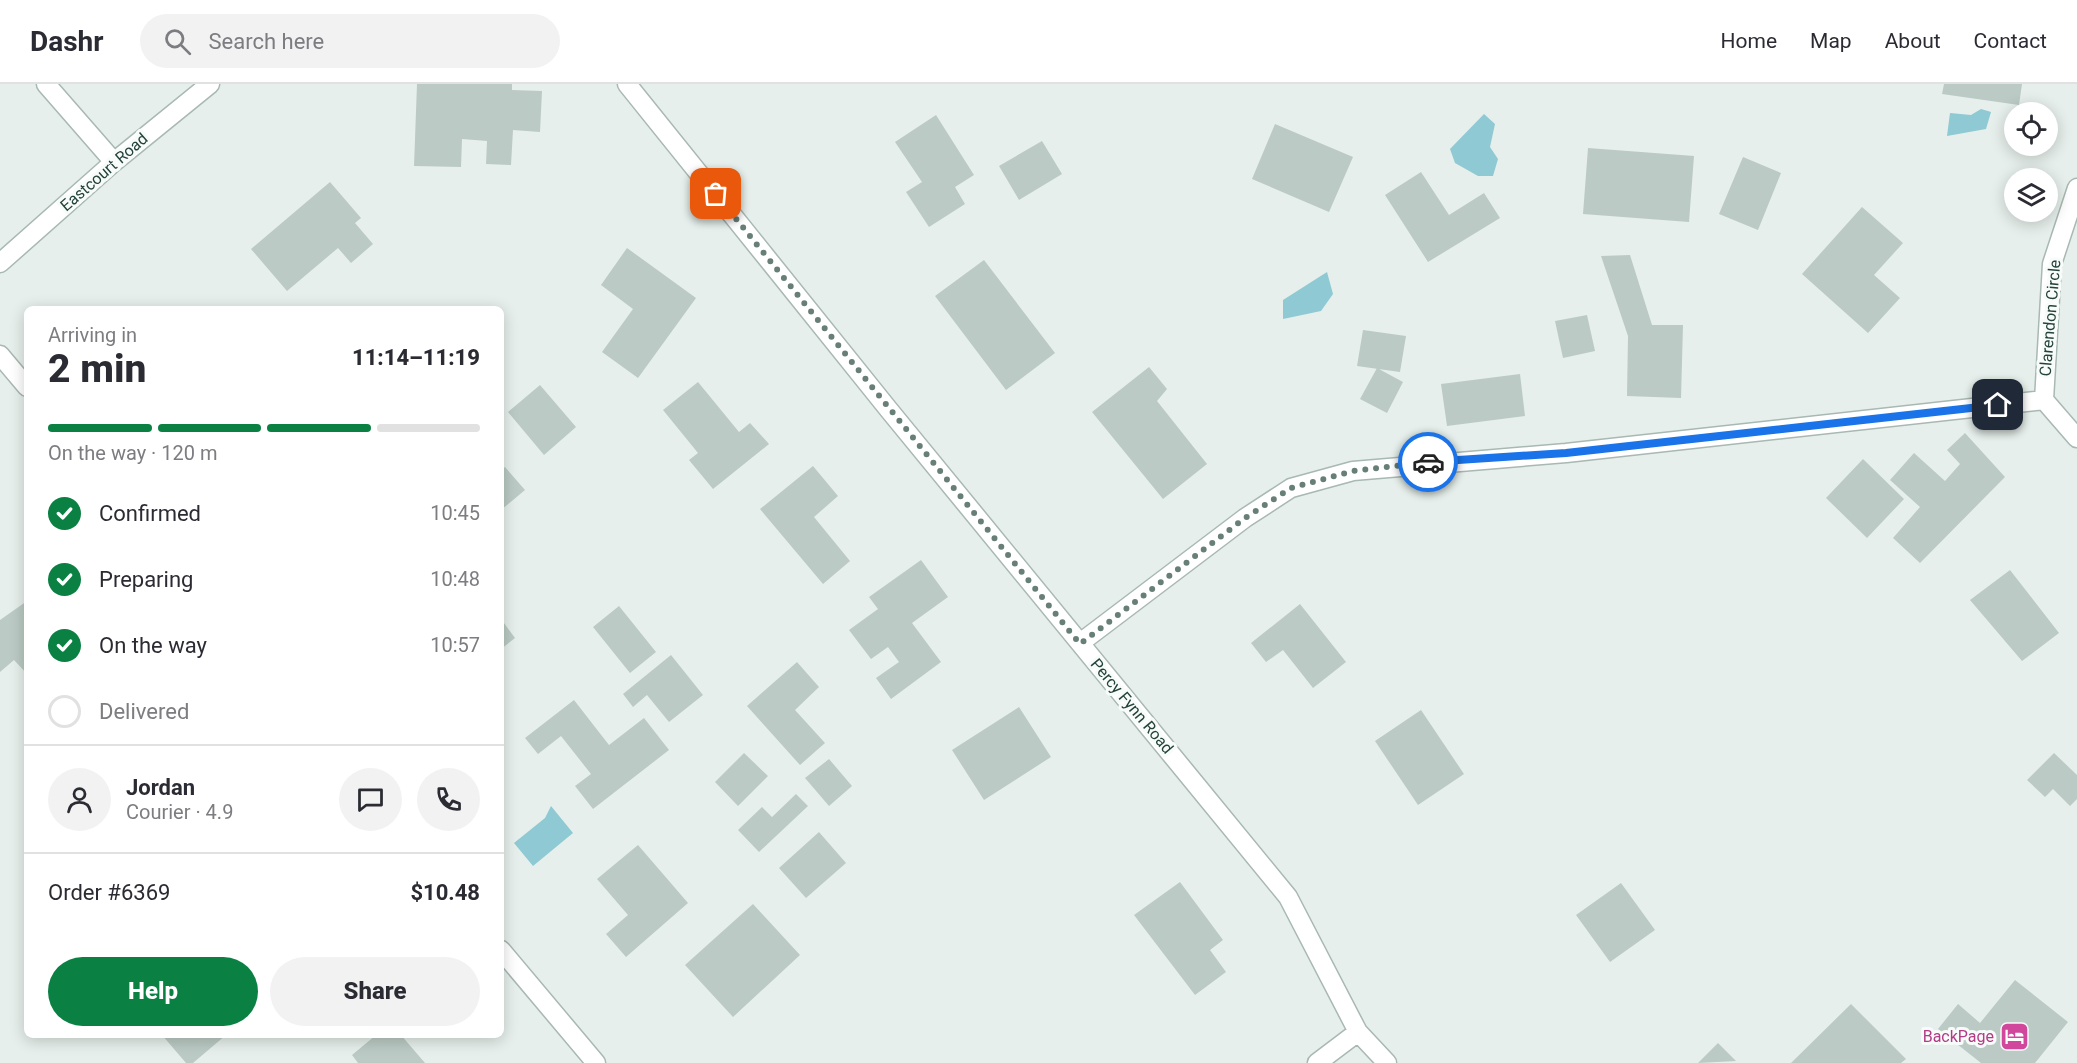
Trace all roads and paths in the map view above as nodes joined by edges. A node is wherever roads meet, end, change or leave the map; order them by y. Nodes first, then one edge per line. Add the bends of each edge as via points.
1 (46, 84) edge
2 (210, 84) edge
3 (627, 84) edge
4 (114, 162) junction
5 (2077, 188) edge
6 (0, 263) edge
7 (0, 355) edge
8 (24, 383) edge
9 (2044, 400) junction
10 (2077, 438) edge
11 (1080, 644) junction
12 (504, 954) edge
13 (1358, 1032) junction
14 (596, 1063) edge
15 (1317, 1063) edge
16 (1387, 1063) edge

1 - 4 street
2 - 4 street, Eastcourt Road
3 - 11 street, Percy Fynn Road
4 - 6 street, Eastcourt Road
5 - 9 street, Clarendon Circle via 2052,264
7 - 8 street
9 - 10 street, Clarendon Circle
9 - 11 street via 1566,453 1353,471 1291,488 1245,518
11 - 13 street, Percy Fynn Road via 1288,897
12 - 14 street
13 - 15 street
13 - 16 street, Percy Fynn Road

